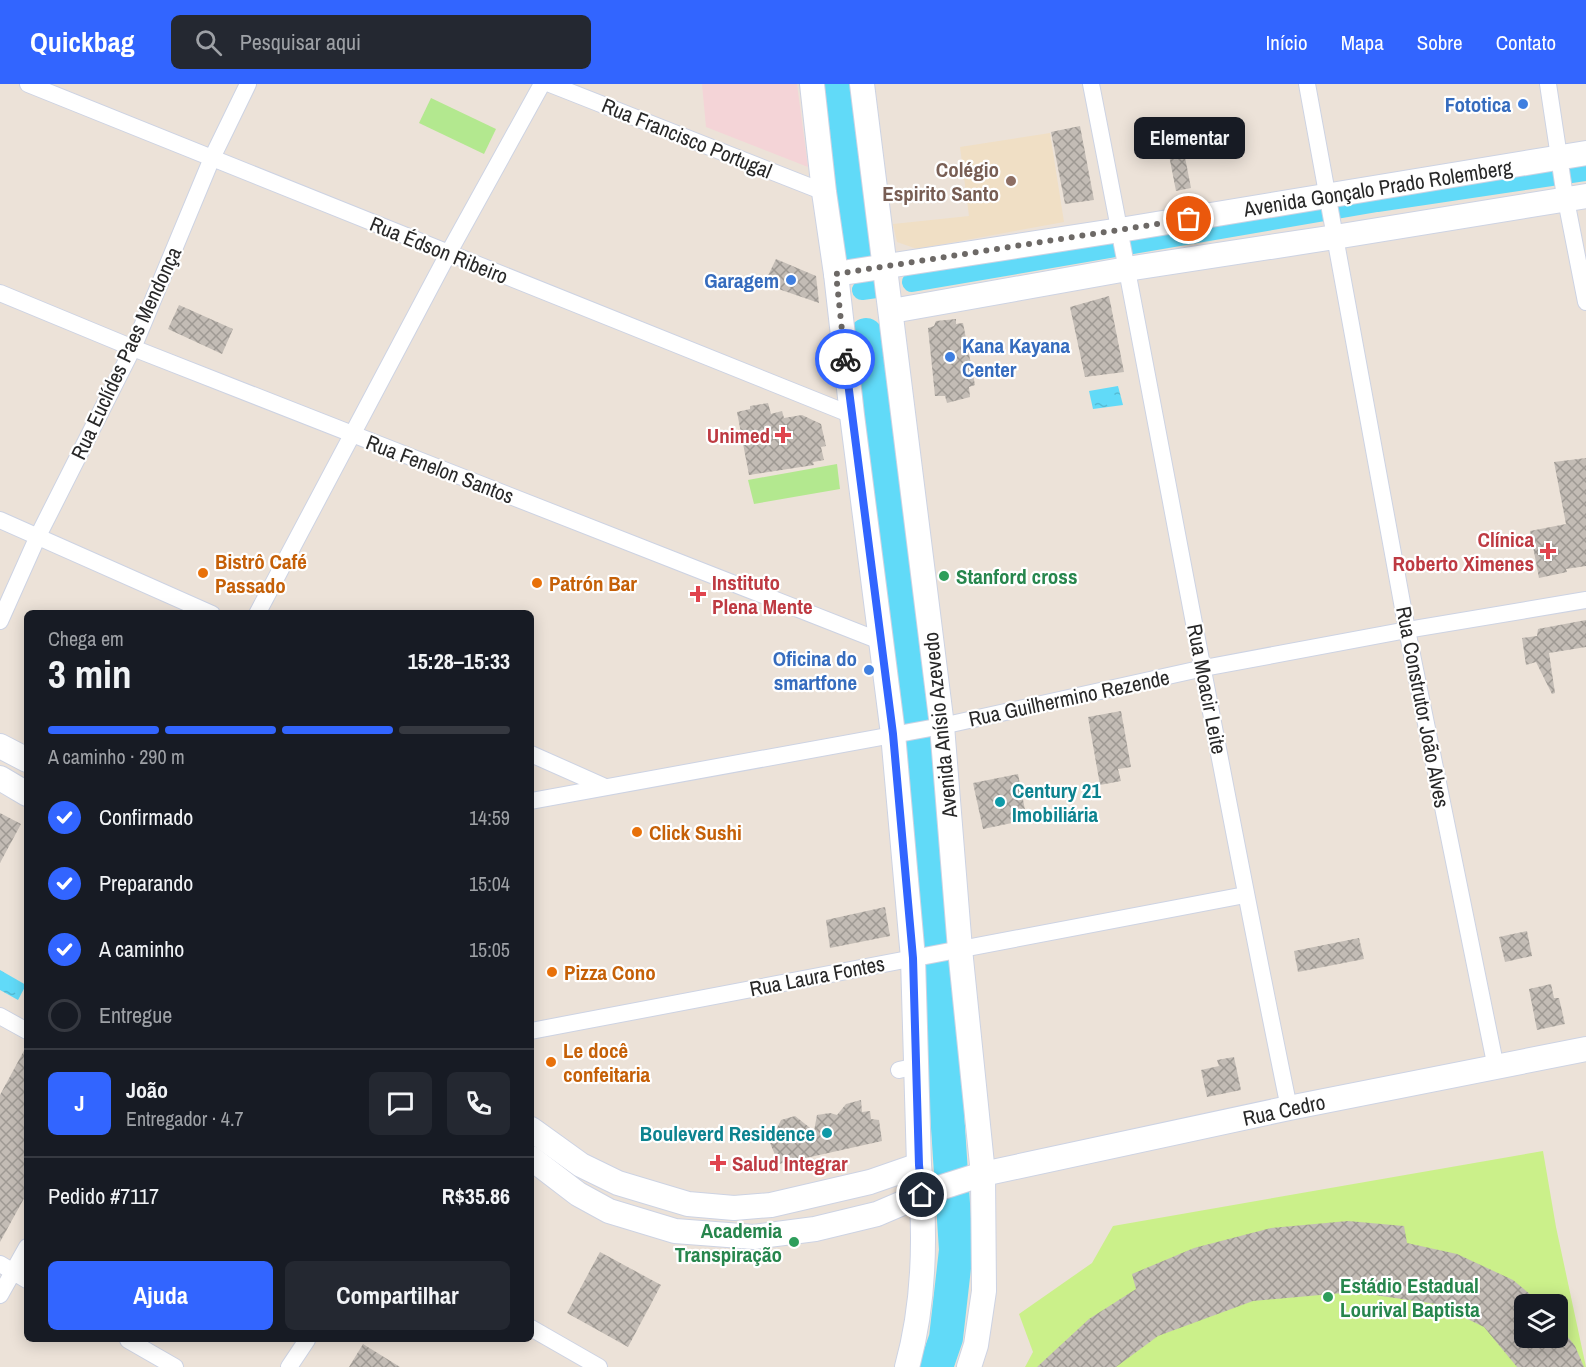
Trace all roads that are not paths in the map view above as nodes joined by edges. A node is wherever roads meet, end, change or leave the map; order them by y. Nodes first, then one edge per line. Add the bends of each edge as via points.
1 (28, 84) edge
2 (248, 84) edge
3 (542, 84) edge
4 (550, 84) edge
5 (812, 84) edge
6 (862, 84) edge
7 (1091, 84) edge
8 (1306, 84) edge
9 (1548, 84) edge
10 (1586, 153) edge
11 (212, 158) junction
12 (1560, 162) junction
13 (824, 192) junction
14 (1572, 195) edge
15 (1328, 200) junction
16 (1334, 230) junction
17 (1120, 235) junction
18 (448, 254) junction
19 (1126, 264) junction
20 (885, 266) junction
21 (836, 274) junction
22 (0, 293) edge
23 (1586, 302) edge
24 (892, 311) junction
25 (133, 348) junction
26 (852, 415) junction
27 (353, 434) junction
28 (0, 520) edge
29 (38, 536) junction
30 (1586, 600) edge
31 (204, 610) edge
32 (259, 610) edge
33 (0, 621) edge
34 (1407, 630) junction
35 (880, 641) junction
36 (1204, 668) junction
37 (939, 727) junction
38 (899, 733) junction
39 (0, 746) edge
40 (534, 755) edge
41 (24, 758) edge
42 (0, 778) edge
43 (603, 786) junction
44 (24, 792) edge
45 (534, 800) edge
46 (1245, 895) junction
47 (955, 950) junction
48 (919, 957) junction
49 (0, 1016) edge
50 (24, 1029) edge
51 (534, 1030) edge
52 (1586, 1049) edge
53 (1496, 1068) junction
54 (1289, 1108) junction
55 (534, 1131) edge
56 (534, 1160) edge
57 (919, 1165) junction
58 (976, 1176) junction
59 (928, 1192) junction
60 (24, 1252) edge
61 (13, 1272) edge
62 (0, 1295) edge
63 (534, 1330) edge
64 (131, 1342) edge
65 (306, 1342) edge
66 (175, 1367) edge
67 (289, 1367) edge
68 (599, 1367) edge
69 (907, 1367) edge
70 (969, 1367) edge

1 - 11 street, Rua Édson Ribeiro
2 - 11 street, Rua Euclídes Paes Mendonça
3 - 18 street
4 - 13 street, Rua Francisco Portugal
5 - 13 street
6 - 20 street, Avenida Anísio Azevedo
7 - 17 street
8 - 15 street, Rua Construtor João Alves
9 - 12 street
10 - 12 street, Avenida Gonçalo Prado Rolemberg
11 - 18 street, Rua Édson Ribeiro
11 - 25 street, Rua Euclídes Paes Mendonça
12 - 14 street
12 - 15 street, Avenida Gonçalo Prado Rolemberg
13 - 21 street
14 - 16 street, Avenida Gonçalo Prado Rolemberg
14 - 23 street
15 - 16 street, Rua Construtor João Alves
15 - 17 street, Avenida Gonçalo Prado Rolemberg
16 - 19 street, Avenida Gonçalo Prado Rolemberg
16 - 34 street, Rua Construtor João Alves
17 - 19 street, Rua Moacir Leite
17 - 20 street, Avenida Gonçalo Prado Rolemberg
18 - 26 street, Rua Édson Ribeiro
18 - 27 street
19 - 24 street, Avenida Gonçalo Prado Rolemberg
19 - 36 street, Rua Moacir Leite
20 - 21 street, Avenida Gonçalo Prado Rolemberg
20 - 24 street, Avenida Anísio Azevedo
21 - 26 street
22 - 25 street, Rua Fenelon Santos
24 - 37 street, Avenida Anísio Azevedo
25 - 27 street, Rua Fenelon Santos
25 - 29 street, Rua Euclídes Paes Mendonça
26 - 35 street
27 - 32 street
27 - 35 street, Rua Fenelon Santos
28 - 29 street
29 - 31 street
29 - 33 street, Rua Euclídes Paes Mendonça
30 - 34 street, Rua Guilhermino Rezende
34 - 36 street, Rua Guilhermino Rezende
34 - 53 street, Rua Construtor João Alves
35 - 38 street
36 - 37 street, Rua Guilhermino Rezende
36 - 46 street, Rua Moacir Leite
37 - 38 street, Rua Guilhermino Rezende
37 - 47 street, Avenida Anísio Azevedo
38 - 43 street
38 - 48 street
39 - 41 street
40 - 43 street
42 - 44 street
43 - 45 street
46 - 47 street, Rua Laura Fontes
46 - 54 street, Rua Moacir Leite
47 - 48 street, Rua Laura Fontes
47 - 58 street, Avenida Anísio Azevedo
48 - 51 street, Rua Laura Fontes
48 - 57 street via 908,1068
49 - 50 street
52 - 53 street, Rua Cedro
53 - 54 street, Rua Cedro
54 - 58 street, Rua Cedro
55 - 57 street via 581,1165 618,1183 688,1204 734,1208 771,1205 870,1182
56 - 59 street, Rua Cedro via 578,1194 609,1211 675,1231 716,1235 754,1237 815,1229 877,1214
57 - 59 street
58 - 59 street, Rua Cedro
58 - 70 street, Avenida Anísio Azevedo via 984,1291
59 - 69 street via 916,1335
60 - 61 street
61 - 62 street
63 - 68 street
64 - 66 street
65 - 67 street

